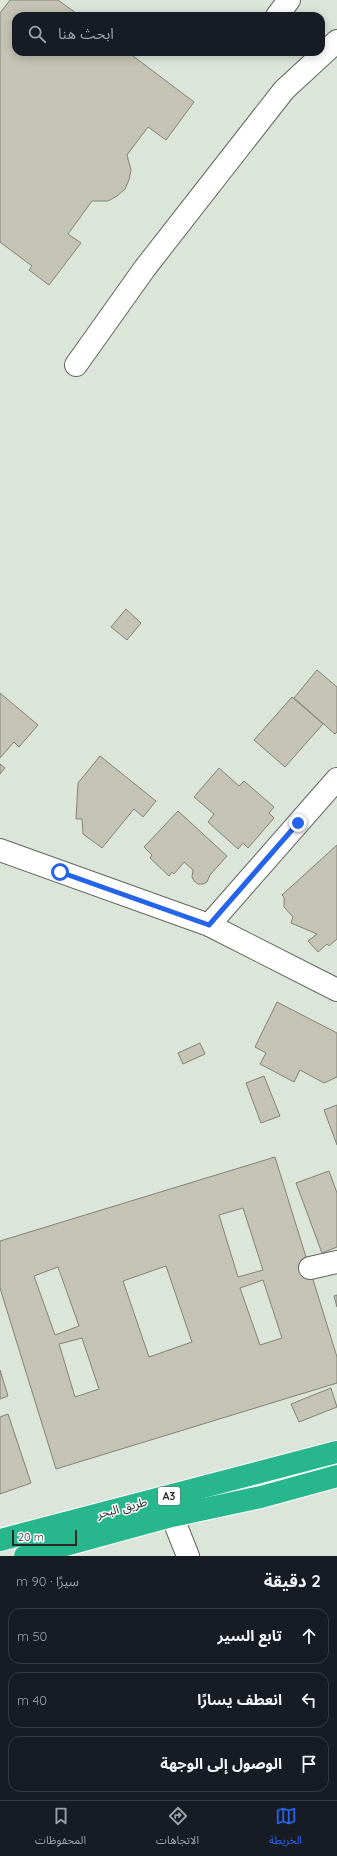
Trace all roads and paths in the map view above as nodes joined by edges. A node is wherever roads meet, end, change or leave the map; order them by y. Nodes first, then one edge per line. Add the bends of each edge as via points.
1 (289, 0) edge
2 (280, 12) edge
3 (337, 41) edge
4 (325, 52) edge
5 (321, 56) edge
6 (76, 365) dead end
7 (337, 779) edge
8 (0, 850) edge
9 (209, 925) junction
10 (337, 990) edge
11 (337, 1262) edge
12 (310, 1268) dead end
13 (337, 1452) edge
14 (337, 1476) edge
15 (172, 1516) junction
16 (0, 1540) edge
17 (25, 1556) edge
18 (188, 1556) edge

1 - 2 street
3 - 4 street
5 - 6 street via 284,90 145,268
7 - 9 street
8 - 9 street
9 - 10 street
11 - 12 street
13 - 16 highway, طريق البحر / A3
14 - 15 highway, طريق البحر / A3 via 261,1497
15 - 17 highway, طريق البحر / A3
15 - 18 street

